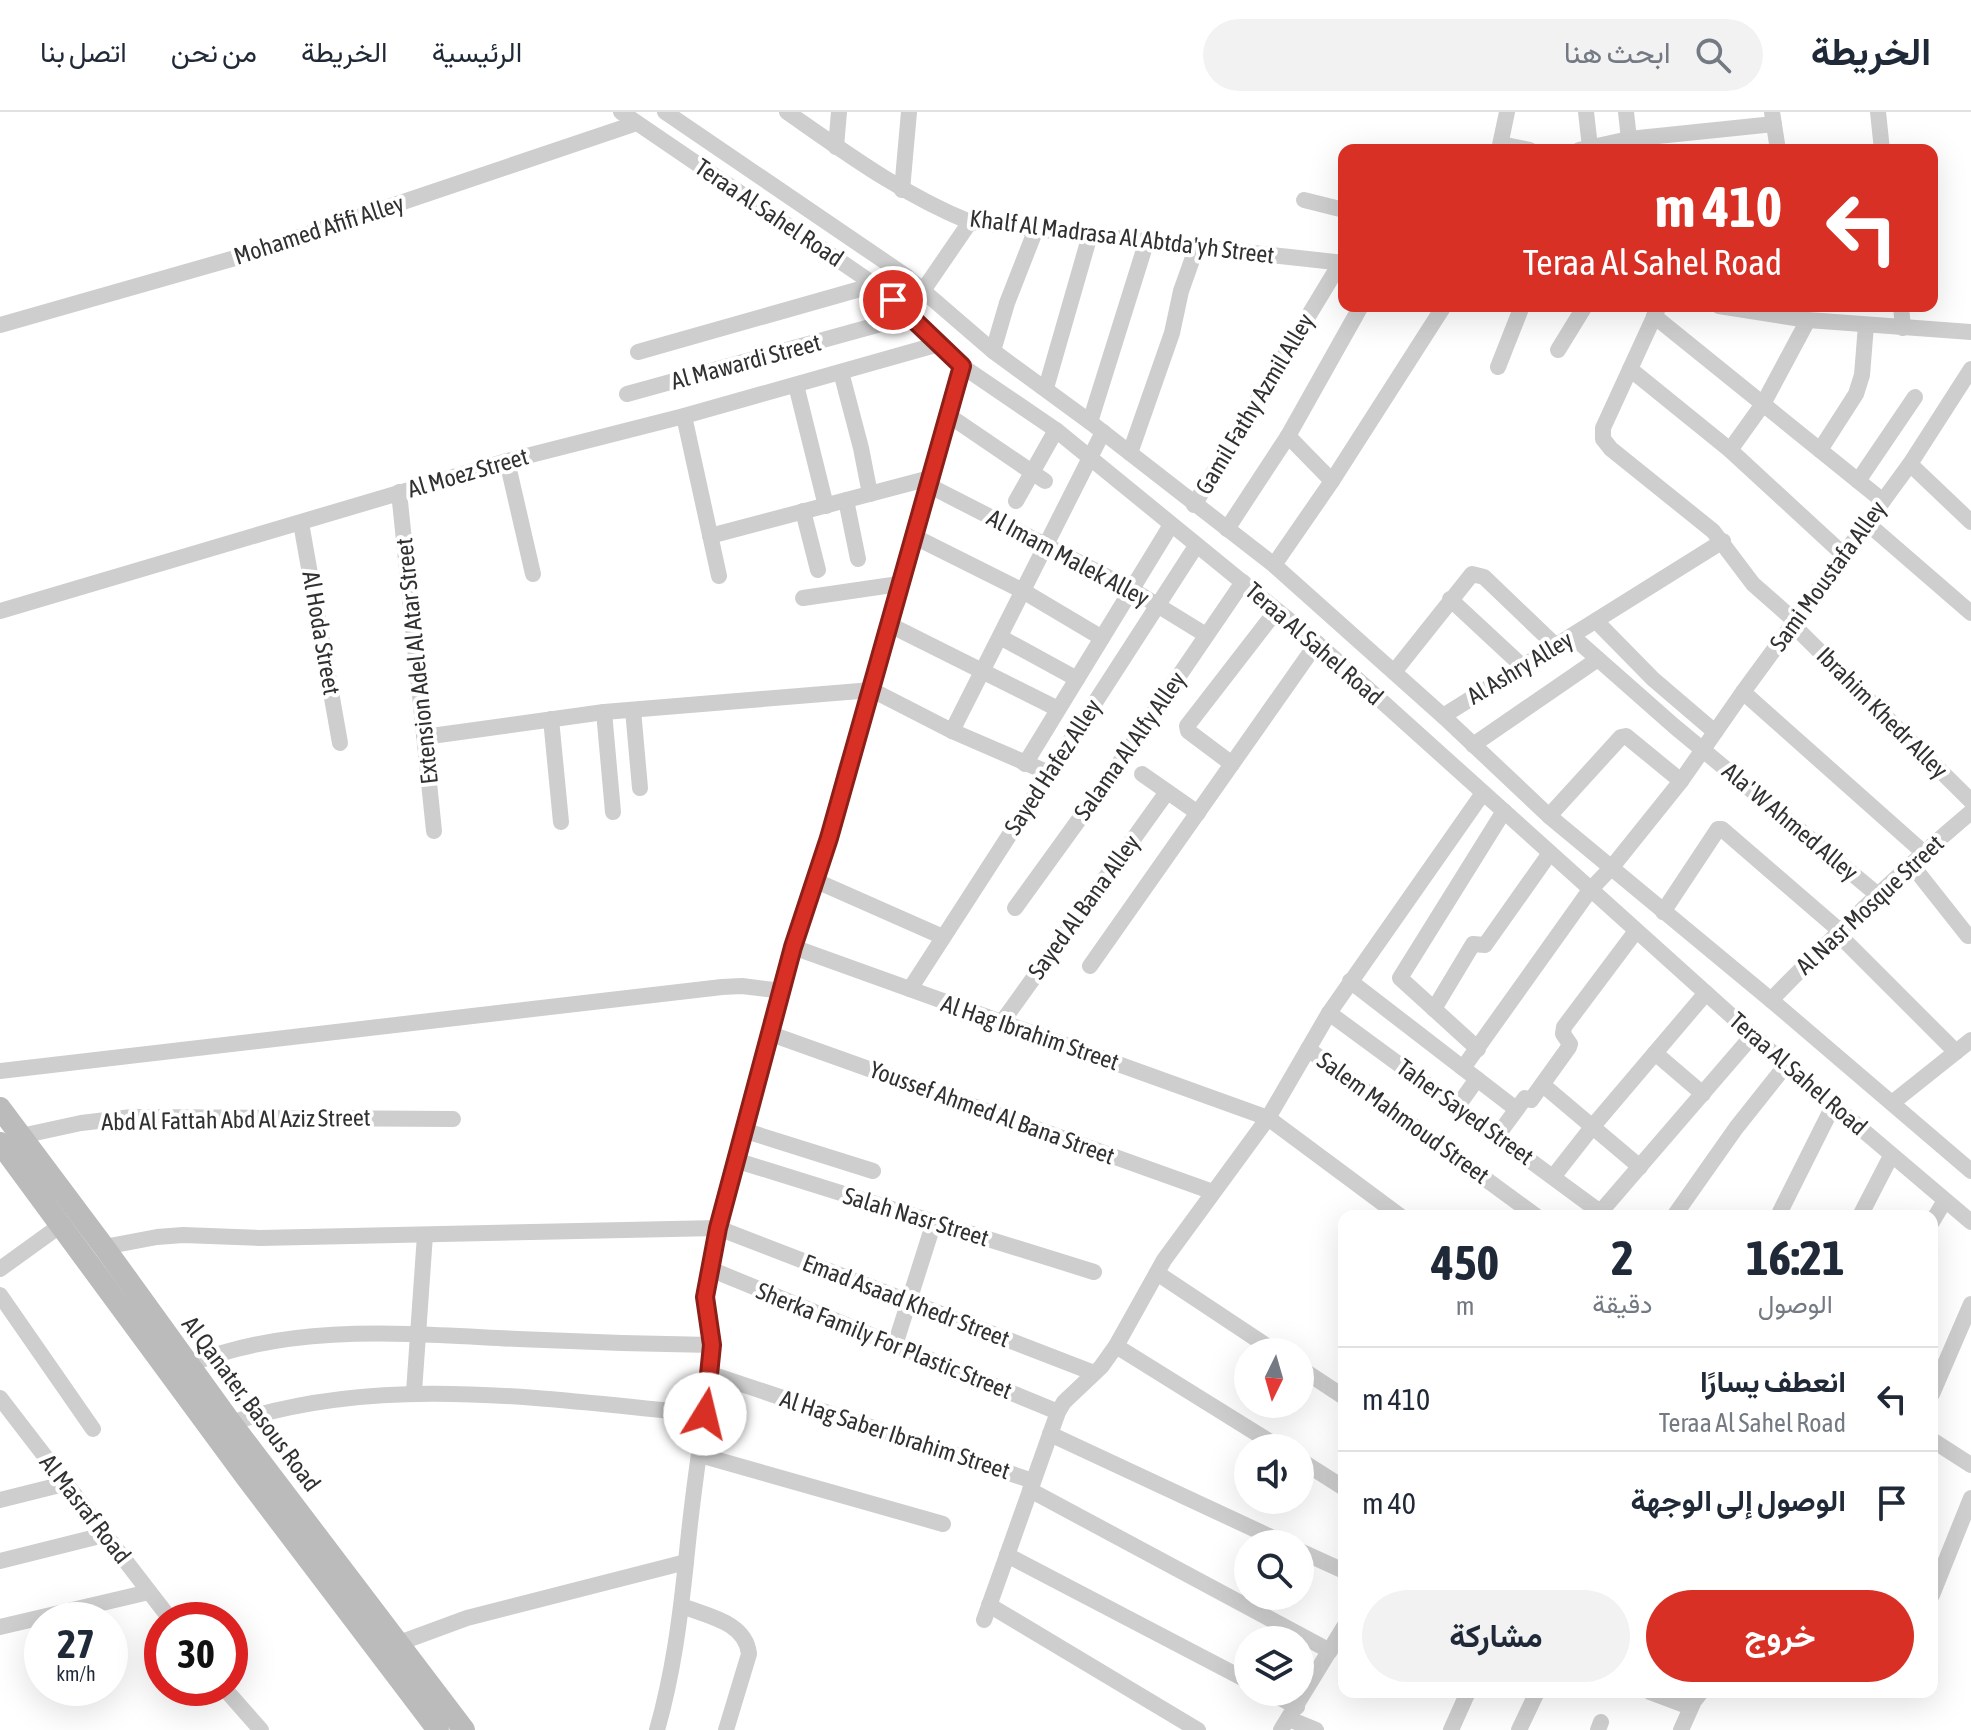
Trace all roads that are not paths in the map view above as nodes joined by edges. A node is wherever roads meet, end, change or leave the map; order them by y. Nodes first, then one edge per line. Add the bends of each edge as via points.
1 (621, 112) edge
2 (665, 112) edge
3 (787, 112) edge
4 (839, 112) edge
5 (909, 112) edge
6 (1507, 112) edge
7 (1586, 112) edge
8 (1626, 112) edge
9 (1878, 112) edge
10 (1773, 118) edge
11 (634, 124) junction
12 (1629, 139) junction
13 (1501, 144) edge
14 (1585, 144) edge
15 (1607, 144) edge
16 (1777, 144) edge
17 (1881, 144) edge
18 (836, 147) junction
19 (902, 190) junction
20 (1304, 200) dead end
21 (1338, 208) edge
22 (970, 222) junction
23 (1036, 229) junction
24 (1090, 235) junction
25 (1147, 240) junction
26 (1197, 246) junction
27 (1338, 262) edge
28 (1338, 269) edge
29 (906, 276) junction
30 (875, 285) junction
31 (922, 292) junction
32 (1358, 312) edge
33 (1440, 312) edge
34 (1520, 312) edge
35 (1581, 312) edge
36 (1656, 312) edge
37 (1657, 312) edge
38 (1757, 312) edge
39 (1902, 312) edge
40 (910, 316) junction
41 (1808, 320) junction
42 (0, 325) edge
43 (1866, 325) junction
44 (1903, 328) junction
45 (1971, 332) edge
46 (939, 344) junction
47 (1558, 350) dead end
48 (993, 351) junction
49 (638, 352) dead end
50 (962, 366) junction
51 (1498, 367) dead end
52 (1630, 369) junction
53 (1971, 369) edge
54 (841, 372) junction
55 (796, 385) junction
56 (1046, 388) junction
57 (627, 394) dead end
58 (1915, 397) dead end
59 (1763, 404) junction
60 (948, 415) junction
61 (684, 416) junction
62 (1096, 427) junction
63 (1056, 430) junction
64 (1288, 436) junction
65 (1730, 450) junction
66 (1820, 450) junction
67 (1130, 453) junction
68 (1090, 458) junction
69 (507, 461) junction
70 (1910, 464) junction
71 (1039, 477) junction
72 (1332, 481) junction
73 (1858, 481) junction
74 (929, 482) junction
75 (399, 492) junction
76 (870, 494) junction
77 (846, 500) junction
78 (1016, 501) dead end
79 (1883, 501) junction
80 (1194, 505) junction
81 (826, 506) junction
82 (803, 511) junction
83 (1971, 522) edge
84 (301, 523) junction
85 (1867, 523) junction
86 (1171, 525) junction
87 (1227, 529) junction
88 (710, 536) junction
89 (913, 536) junction
90 (1723, 541) junction
91 (1046, 545) junction
92 (1196, 546) junction
93 (1844, 555) junction
94 (858, 559) dead end
95 (1274, 565) junction
96 (818, 570) dead end
97 (533, 574) dead end
98 (719, 576) dead end
99 (1243, 582) junction
100 (899, 584) junction
101 (1131, 589) junction
102 (1023, 591) junction
103 (803, 598) dead end
104 (1450, 599) junction
105 (1158, 605) junction
106 (0, 611) edge
107 (1276, 611) junction
108 (1971, 613) edge
109 (1597, 622) junction
110 (1794, 623) junction
111 (888, 624) junction
112 (1206, 635) junction
113 (1572, 636) junction
114 (1000, 637) junction
115 (1102, 638) junction
116 (1317, 643) junction
117 (1555, 645) junction
118 (1598, 659) junction
119 (1521, 665) junction
120 (982, 671) junction
121 (1394, 672) junction
122 (1077, 679) junction
123 (872, 690) junction
124 (1743, 692) junction
125 (1058, 709) junction
126 (633, 710) junction
127 (604, 712) junction
128 (1443, 716) junction
129 (551, 719) junction
130 (952, 731) junction
131 (1715, 732) junction
132 (424, 737) junction
133 (340, 743) dead end
134 (1473, 745) junction
135 (1703, 750) junction
136 (1025, 764) junction
137 (1232, 764) junction
138 (1049, 773) junction
139 (1142, 774) dead end
140 (1681, 781) junction
141 (640, 788) dead end
142 (1167, 792) junction
143 (1483, 793) junction
144 (1971, 801) edge
145 (1504, 811) junction
146 (613, 812) dead end
147 (1971, 812) edge
148 (1198, 813) junction
149 (1549, 816) junction
150 (561, 822) dead end
151 (434, 831) dead end
152 (1550, 853) junction
153 (1917, 858) junction
154 (1612, 867) junction
155 (814, 880) junction
156 (1590, 890) junction
157 (1878, 895) junction
158 (1015, 908) dead end
159 (1663, 912) junction
160 (1636, 931) junction
161 (1838, 932) junction
162 (1968, 936) dead end
163 (943, 937) junction
164 (793, 947) junction
165 (1090, 966) dead end
166 (1350, 981) junction
167 (910, 989) junction
168 (782, 991) junction
169 (1706, 993) junction
170 (1771, 1000) junction
171 (1434, 1009) junction
172 (1329, 1013) junction
173 (1002, 1022) junction
174 (771, 1034) junction
175 (1753, 1035) junction
176 (1971, 1040) edge
177 (1308, 1049) junction
178 (1478, 1049) junction
179 (1956, 1052) junction
180 (1655, 1053) junction
181 (1786, 1065) junction
182 (1463, 1068) junction
183 (0, 1071) edge
184 (1477, 1079) junction
185 (1543, 1085) junction
186 (1703, 1094) junction
187 (1892, 1103) junction
188 (1833, 1106) junction
189 (1457, 1107) junction
190 (0, 1108) edge
191 (1516, 1109) junction
192 (1268, 1118) junction
193 (453, 1119) dead end
194 (1593, 1126) junction
195 (746, 1131) junction
196 (1497, 1136) junction
197 (10, 1139) edge
198 (1891, 1156) junction
199 (738, 1161) junction
200 (1640, 1167) junction
201 (873, 1171) dead end
202 (1971, 1171) edge
203 (1553, 1177) junction
204 (1213, 1192) junction
205 (1944, 1202) junction
206 (1392, 1210) edge
207 (1528, 1210) edge
208 (1594, 1210) edge
209 (1602, 1210) edge
210 (1678, 1210) edge
211 (1781, 1210) edge
212 (1863, 1210) edge
213 (1938, 1212) edge
214 (934, 1222) junction
215 (1971, 1222) edge
216 (61, 1225) junction
217 (718, 1228) junction
218 (425, 1235) junction
219 (104, 1247) junction
220 (0, 1269) edge
221 (710, 1269) junction
222 (1094, 1272) dead end
223 (1157, 1273) junction
224 (0, 1295) edge
225 (909, 1302) junction
226 (1971, 1304) edge
227 (419, 1334) junction
228 (1255, 1338) edge
229 (712, 1345) junction
230 (895, 1345) junction
231 (1116, 1346) junction
232 (188, 1365) junction
233 (1094, 1373) junction
234 (711, 1374) junction
235 (1314, 1377) edge
236 (1938, 1380) edge
237 (414, 1392) junction
238 (1338, 1393) edge
239 (0, 1398) edge
240 (1058, 1412) junction
241 (705, 1414) junction
242 (231, 1423) junction
243 (93, 1429) dead end
244 (1050, 1434) junction
245 (1257, 1434) edge
246 (1938, 1444) edge
247 (700, 1455) junction
248 (1971, 1465) edge
249 (1314, 1469) edge
250 (64, 1484) junction
251 (1338, 1484) edge
252 (1032, 1486) junction
253 (1971, 1498) edge
254 (0, 1500) edge
255 (943, 1524) dead end
256 (1256, 1530) edge
257 (104, 1535) junction
258 (1007, 1555) junction
259 (1314, 1557) edge
260 (0, 1561) edge
261 (686, 1562) junction
262 (1338, 1568) edge
263 (1938, 1580) edge
264 (149, 1592) junction
265 (157, 1602) edge
266 (682, 1606) junction
267 (1267, 1626) edge
268 (0, 1627) edge
269 (1314, 1642) edge
270 (399, 1643) junction
271 (1336, 1648) edge
272 (1234, 1674) edge
273 (1465, 1698) edge
274 (1534, 1698) edge
275 (1666, 1698) edge
276 (1697, 1698) edge
277 (240, 1706) edge
278 (1690, 1707) junction
279 (1289, 1718) edge
280 (261, 1730) edge
281 (438, 1730) edge
282 (464, 1730) edge
283 (657, 1730) edge
284 (726, 1730) edge
285 (1198, 1730) edge
286 (1316, 1730) edge
287 (1451, 1730) edge
288 (1519, 1730) edge
289 (1681, 1730) edge

1 - 11 street, Teraa Al Sahel Road
2 - 29 street, Teraa Al Sahel Road
3 - 18 street, Khalf Al Madrasa Al Abtda'yh Street
4 - 18 street
5 - 19 street
6 - 13 street
7 - 14 street
8 - 12 street
9 - 17 street
10 - 12 street
10 - 16 street
11 - 30 street, Teraa Al Sahel Road
11 - 42 street, Mohamed Afifi Alley via 249,254
12 - 15 street
18 - 19 street, Khalf Al Madrasa Al Abtda'yh Street
19 - 22 street, Khalf Al Madrasa Al Abtda'yh Street
20 - 21 street
22 - 23 street, Khalf Al Madrasa Al Abtda'yh Street
22 - 31 street
23 - 24 street, Khalf Al Madrasa Al Abtda'yh Street
23 - 48 street
24 - 25 street, Khalf Al Madrasa Al Abtda'yh Street
24 - 56 street
25 - 26 street, Khalf Al Madrasa Al Abtda'yh Street
25 - 62 street
26 - 27 street, Khalf Al Madrasa Al Abtda'yh Street
26 - 67 street
28 - 80 street, Gamil Fathy Azmil Alley
29 - 30 street
29 - 31 street, Teraa Al Sahel Road
30 - 40 street, Teraa Al Sahel Road
30 - 49 street
31 - 48 street, Teraa Al Sahel Road
32 - 64 street
33 - 72 street
34 - 51 street
35 - 47 street
36 - 52 street
37 - 59 street
38 - 41 street
39 - 44 street
40 - 46 street, Teraa Al Sahel Road
40 - 57 street, Al Mawardi Street
41 - 43 street
41 - 59 street
43 - 44 street
43 - 66 street via 1856,394
44 - 45 street
46 - 50 street, Teraa Al Sahel Road
46 - 54 street, Al Moez Street
48 - 56 street, Teraa Al Sahel Road
50 - 60 street
50 - 63 street, Teraa Al Sahel Road
52 - 65 street
52 - 90 street, Ibrahim Khedr Alley via 1603,439
53 - 70 street, Sami Moustafa Alley
54 - 55 street, Al Moez Street
54 - 76 street
55 - 61 street, Al Moez Street
55 - 81 street
56 - 62 street, Teraa Al Sahel Road
58 - 73 street
59 - 65 street
59 - 66 street
60 - 71 street
60 - 74 street
61 - 69 street, Al Moez Street
61 - 88 street
62 - 67 street, Teraa Al Sahel Road
62 - 68 street
63 - 68 street, Teraa Al Sahel Road
63 - 71 street
64 - 72 street
64 - 87 street
65 - 93 street
66 - 73 street
67 - 80 street, Teraa Al Sahel Road
68 - 86 street, Teraa Al Sahel Road
68 - 91 street
69 - 75 street, Al Moez Street
69 - 97 street
70 - 79 street, Sami Moustafa Alley
70 - 83 street
71 - 78 street
72 - 95 street
73 - 79 street
74 - 76 street
74 - 89 street
74 - 91 street, Al Imam Malek Alley
75 - 84 street, Al Moez Street
75 - 132 street, Extension Adel Al Atar Street
76 - 77 street
77 - 81 street
77 - 94 street
79 - 85 street, Sami Moustafa Alley
80 - 87 street, Teraa Al Sahel Road
81 - 82 street
82 - 88 street
82 - 96 street
84 - 106 street, Al Moez Street
84 - 133 street, Al Hoda Street
85 - 93 street, Sami Moustafa Alley
85 - 108 street
86 - 92 street, Teraa Al Sahel Road
86 - 101 street
87 - 95 street, Teraa Al Sahel Road
88 - 98 street
89 - 100 street
89 - 102 street
90 - 109 street, Al Ashry Alley
90 - 110 street, Ibrahim Khedr Alley via 1753,584
91 - 101 street, Al Imam Malek Alley
91 - 102 street
92 - 99 street, Teraa Al Sahel Road
92 - 105 street, Sayed Hafez Alley
93 - 110 street, Sami Moustafa Alley
95 - 121 street, Teraa Al Sahel Road
99 - 107 street, Teraa Al Sahel Road
99 - 112 street, Salama Al Alfy Alley
100 - 103 street
100 - 111 street
101 - 105 street, Al Imam Malek Alley
101 - 115 street
102 - 114 street
102 - 115 street
104 - 117 street via 1469,577 1484,577
104 - 119 street
104 - 121 street
105 - 112 street, Al Imam Malek Alley
105 - 138 street, Sayed Hafez Alley
107 - 116 street, Teraa Al Sahel Road
107 - 137 street via 1187,726
109 - 113 street, Al Ashry Alley
109 - 131 street
110 - 124 street, Sami Moustafa Alley
110 - 144 street, Ibrahim Khedr Alley
111 - 120 street
111 - 123 street
112 - 158 street, Salama Al Alfy Alley
113 - 117 street, Al Ashry Alley
113 - 118 street, Ala' W Ahmed Alley
114 - 120 street
114 - 122 street
115 - 122 street
116 - 137 street
116 - 143 street, Teraa Al Sahel Road
117 - 119 street, Al Ashry Alley
118 - 134 street
118 - 135 street, Ala' W Ahmed Alley
119 - 128 street, Al Ashry Alley
120 - 125 street
120 - 130 street
121 - 128 street, Teraa Al Sahel Road
122 - 125 street
123 - 126 street
123 - 130 street
123 - 155 street
124 - 131 street, Sami Moustafa Alley
124 - 153 street
125 - 136 street
126 - 127 street
126 - 141 street
127 - 129 street
127 - 146 street
128 - 134 street, Teraa Al Sahel Road
129 - 132 street
129 - 150 street
130 - 136 street
131 - 135 street, Sami Moustafa Alley
132 - 151 street, Extension Adel Al Atar Street
134 - 149 street, Teraa Al Sahel Road
135 - 140 street, Sami Moustafa Alley
135 - 157 street, Ala' W Ahmed Alley
136 - 138 street
137 - 148 street
138 - 163 street, Sayed Hafez Alley
139 - 142 street
140 - 149 street via 1621,737
140 - 154 street, Sami Moustafa Alley
142 - 148 street
142 - 173 street, Sayed Al Bana Alley
143 - 145 street, Teraa Al Sahel Road
143 - 166 street
145 - 152 street, Teraa Al Sahel Road
145 - 171 street via 1400,978
147 - 153 street, Al Nasr Mosque Street
148 - 165 street
149 - 154 street, Teraa Al Sahel Road
152 - 156 street, Teraa Al Sahel Road
152 - 171 street via 1485,945 1473,944
153 - 157 street, Al Nasr Mosque Street
153 - 162 street
154 - 156 street, Sami Moustafa Alley
154 - 159 street, Teraa Al Sahel Road
155 - 163 street
155 - 164 street
156 - 160 street, Teraa Al Sahel Road
156 - 178 street, Sami Moustafa Alley
157 - 161 street, Al Nasr Mosque Street
159 - 161 street via 1719,828
159 - 170 street, Teraa Al Sahel Road
160 - 169 street, Teraa Al Sahel Road
160 - 185 street via 1564,1027 1569,1047
161 - 170 street, Al Nasr Mosque Street
161 - 179 street
163 - 167 street, Sayed Hafez Alley
164 - 167 street, Al Hag Ibrahim Street
164 - 168 street
166 - 172 street
166 - 182 street
167 - 173 street, Al Hag Ibrahim Street
168 - 174 street
168 - 183 street via 722,987
169 - 175 street, Teraa Al Sahel Road
169 - 180 street
170 - 187 street, Teraa Al Sahel Road
171 - 178 street
172 - 177 street
172 - 189 street, Taher Sayed Street
173 - 192 street, Al Hag Ibrahim Street
174 - 195 street
174 - 204 street, Youssef Ahmed Al Bana Street
175 - 181 street, Teraa Al Sahel Road
175 - 186 street
176 - 179 street
177 - 192 street
177 - 207 street, Salem Mahmoud Street
178 - 182 street, Sami Moustafa Alley
179 - 187 street
180 - 186 street
180 - 194 street
181 - 188 street, Teraa Al Sahel Road
181 - 210 street
182 - 184 street
184 - 189 street
184 - 191 street
185 - 191 street
185 - 194 street
186 - 200 street
187 - 202 street, Teraa Al Sahel Road
188 - 198 street, Teraa Al Sahel Road
188 - 211 street
189 - 196 street, Taher Sayed Street
190 - 197 main road, Al Qanater, Basous Road
191 - 196 street
192 - 204 street
192 - 206 street, Al Hag Ibrahim Street
193 - 197 street, Abd Al Fattah Abd Al Aziz Street via 121,1118
194 - 200 street
194 - 203 street
195 - 199 street
195 - 201 street
196 - 203 street, Taher Sayed Street
197 - 216 main road, Al Qanater, Basous Road
197 - 219 main road, Al Qanater, Basous Road
198 - 205 street, Teraa Al Sahel Road
198 - 212 street
199 - 214 street, Salah Nasr Street
199 - 217 street
200 - 209 street
203 - 208 street, Taher Sayed Street
204 - 223 street
205 - 213 street
205 - 215 street, Teraa Al Sahel Road
214 - 222 street, Salah Nasr Street
214 - 225 street
216 - 220 street
216 - 281 main road, Al Qanater, Basous Road
217 - 218 street
217 - 221 street
217 - 225 street, Emad Asaad Khedr Street
218 - 219 street via 183,1235
218 - 227 street
219 - 232 main road, Al Qanater, Basous Road
221 - 229 street via 706,1312
221 - 230 street, Sherka Family For Plastic Street
223 - 228 street
223 - 231 street
224 - 243 street
225 - 230 street
225 - 233 street, Emad Asaad Khedr Street
226 - 236 street
227 - 229 street
227 - 232 street via 330,1335 251,1344
227 - 237 street
229 - 234 street
230 - 240 street, Sherka Family For Plastic Street
231 - 233 street
231 - 245 street
232 - 242 main road, Al Qanater, Basous Road
233 - 240 street
234 - 241 street
234 - 252 street, Al Hag Saber Ibrahim Street
235 - 238 street
237 - 241 street
237 - 242 street via 304,1404
239 - 250 street, Al Masraf Road
240 - 244 street
241 - 247 street
242 - 270 main road, Al Qanater, Basous Road
244 - 252 street
244 - 256 street
246 - 248 street
247 - 255 street
247 - 261 street
249 - 251 street
250 - 254 street
250 - 257 street, Al Masraf Road
252 - 258 street
252 - 267 street, Al Hag Saber Ibrahim Street
253 - 263 street
257 - 260 street
257 - 264 street, Al Masraf Road
258 - 272 street
258 - 285 street via 987,1612
259 - 262 street
261 - 266 street
261 - 270 street via 467,1618
264 - 265 street, Al Masraf Road
264 - 268 street
266 - 283 street
266 - 284 street via 734,1626 748,1643
269 - 271 street, Al Hag Saber Ibrahim Street
270 - 282 main road, Al Qanater, Basous Road
271 - 279 street
273 - 287 street
274 - 288 street
275 - 278 street
276 - 278 street
277 - 280 street
278 - 289 street
279 - 286 street

